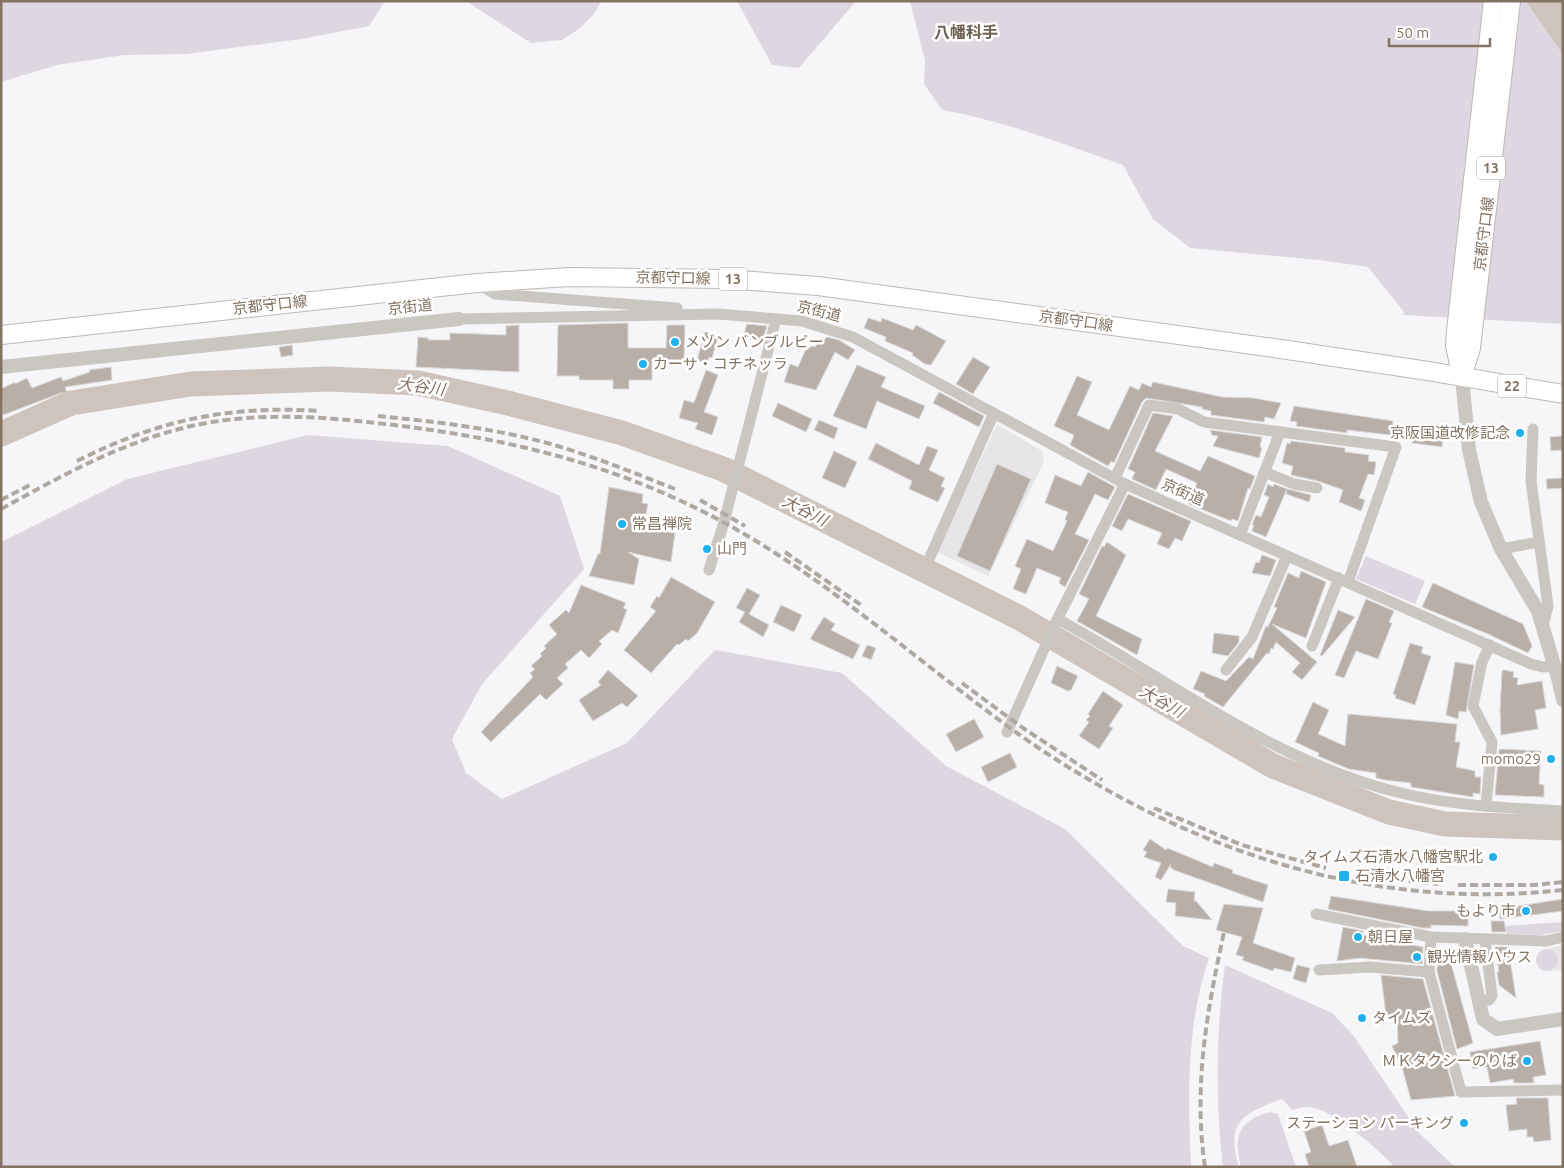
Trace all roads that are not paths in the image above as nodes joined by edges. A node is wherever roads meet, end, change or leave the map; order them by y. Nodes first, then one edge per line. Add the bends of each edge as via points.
1 (1493, 1) edge
2 (1510, 1) edge
3 (478, 283) junction
4 (718, 314) junction
5 (459, 319) joint
6 (776, 319) junction
7 (1464, 333) junction
8 (1, 336) edge
9 (1, 367) edge
10 (1462, 377) junction
11 (1563, 394) edge
12 (994, 413) junction
13 (1533, 429) dead end
14 (1280, 432) junction
15 (1264, 472) junction
16 (1120, 481) junction
17 (1317, 488) dead end
18 (1240, 535) junction
19 (1540, 542) junction
20 (1501, 549) junction
21 (1286, 556) junction
22 (930, 557) dead end
23 (709, 570) dead end
24 (1343, 580) junction
25 (1058, 620) junction
26 (1543, 626) junction
27 (1312, 646) dead end
28 (1490, 646) junction
29 (1226, 670) dead end
30 (1559, 674) edge
31 (1563, 700) edge
32 (1007, 732) dead end
33 (1486, 806) junction
34 (1563, 811) edge
35 (1316, 914) dead end
36 (1432, 937) junction
37 (1563, 937) edge
38 (1465, 939) junction
39 (1485, 939) junction
40 (1318, 970) dead end
41 (1428, 972) junction
42 (1478, 1002) junction
43 (1563, 1019) edge
44 (1563, 1090) edge

1 - 7 main road, 京都守口線 / 13
2 - 7 main road, 京都守口線 / 13
3 - 4 street via 495,294 653,305
3 - 8 main road, 京都守口線 / 13
3 - 10 main road, 京都守口線 / 13 via 634,277 727,278 818,286
4 - 5 street, 京街道
4 - 6 street, 京街道
5 - 9 street, 京街道
6 - 12 street, 京街道 via 802,321 853,336
6 - 23 street
7 - 10 main road, 京都守口線 / 13 via 1455,346
10 - 11 main road, 22
10 - 20 street via 1474,476
12 - 16 street, 京街道
12 - 22 street
13 - 19 street via 1530,481
14 - 15 street
14 - 16 street via 1204,422 1178,409 1149,405
14 - 24 street via 1396,446
15 - 17 street via 1294,484
15 - 18 street
16 - 18 street, 京街道
16 - 25 street
18 - 21 street, 京街道
19 - 20 street
19 - 26 street via 1548,606
20 - 26 street via 1538,611
21 - 24 street, 京街道
21 - 29 street via 1252,637
24 - 27 street
24 - 28 street, 京街道
25 - 32 street
25 - 33 street via 1204,707 1325,768 1399,793 1447,803
26 - 30 street
28 - 30 street, 京街道
28 - 33 street via 1482,662 1473,706 1492,742
30 - 31 street
33 - 34 street
35 - 36 street
36 - 38 street
36 - 41 street
37 - 39 street via 1546,941
38 - 39 street
38 - 42 street
39 - 42 street via 1492,996
40 - 41 street via 1370,967
41 - 44 street via 1461,1092
42 - 43 street via 1483,1019 1497,1029

